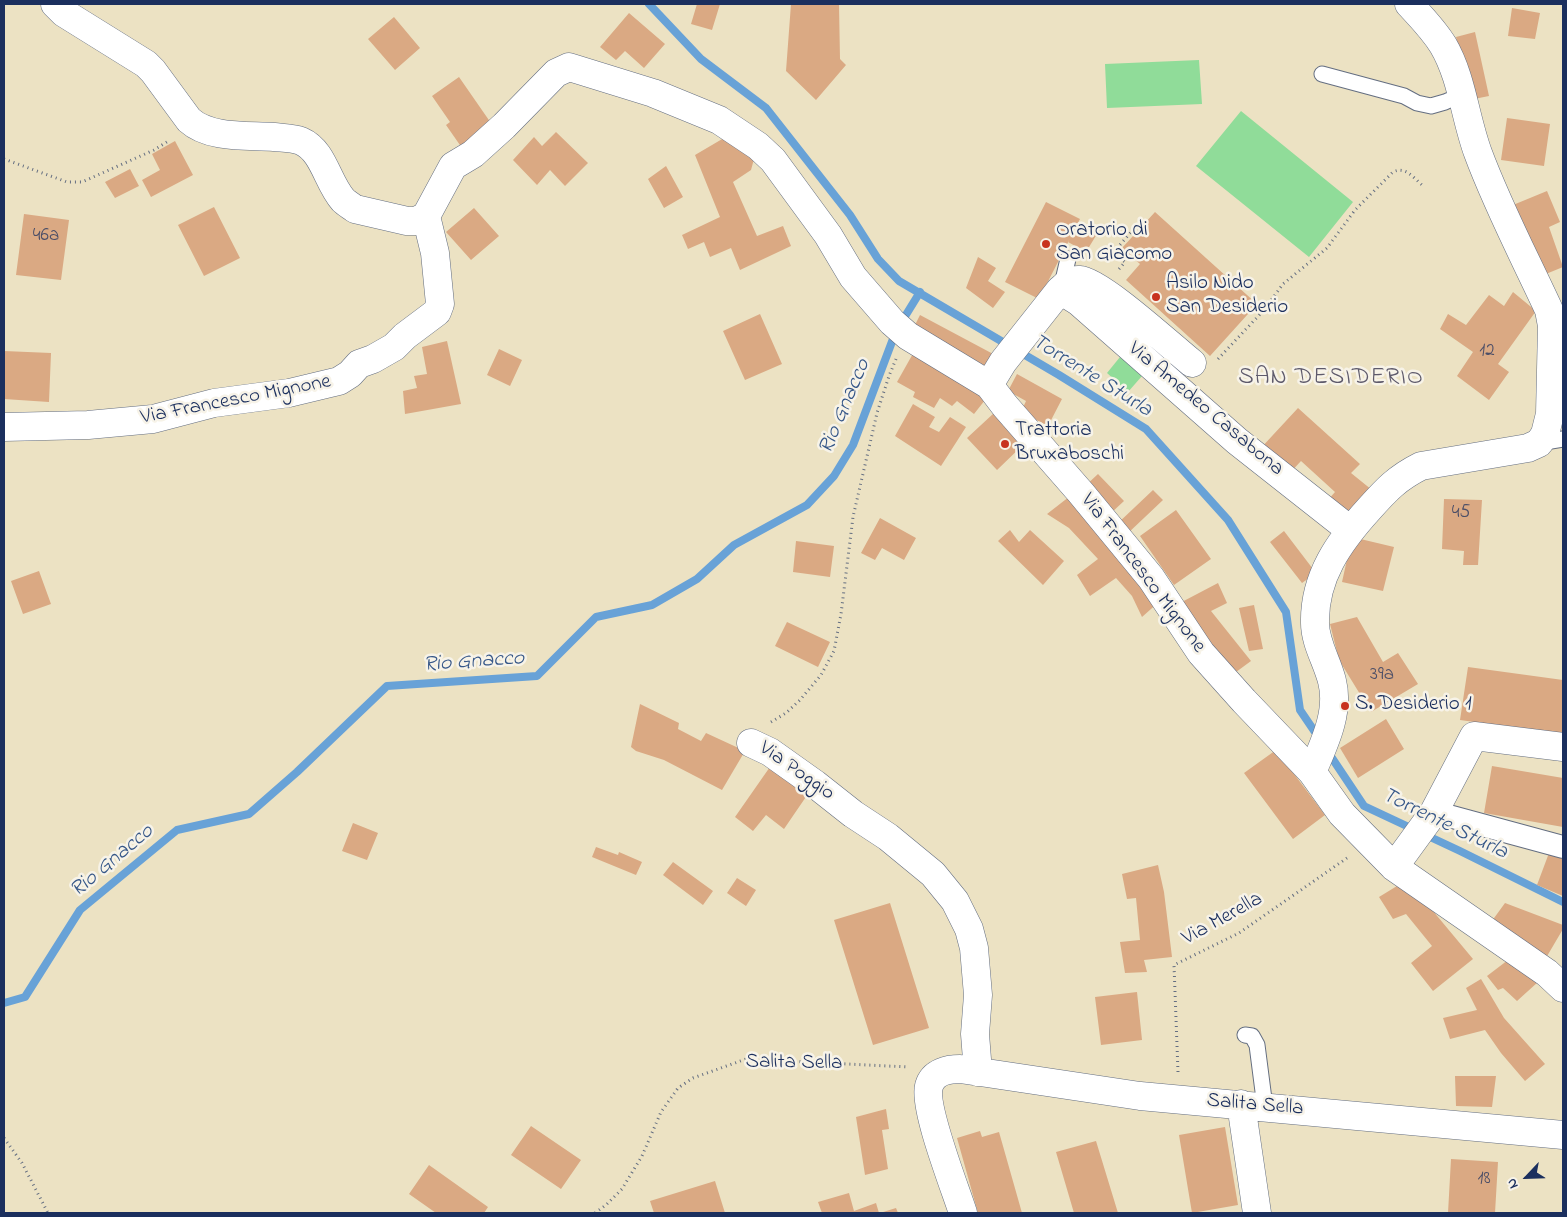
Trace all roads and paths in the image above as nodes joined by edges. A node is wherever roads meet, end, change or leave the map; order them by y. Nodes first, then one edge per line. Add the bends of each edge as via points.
1 (54, 4) edge
2 (1409, 4) edge
3 (1322, 74) dead end
4 (1461, 95) junction
5 (197, 127) junction
6 (4, 160) edge
7 (1422, 185) dead end
8 (426, 216) junction
9 (1131, 232) dead end
10 (1068, 259) dead end
11 (1101, 289) junction
12 (1060, 290) junction
13 (900, 329) junction
14 (1205, 361) joint
15 (989, 385) junction
16 (4, 427) edge
17 (1551, 441) edge
18 (1350, 530) junction
19 (751, 743) joint
20 (1563, 747) edge
21 (1315, 765) junction
22 (1429, 817) junction
23 (1563, 847) edge
24 (1353, 854) dead end
25 (1400, 858) junction
26 (1563, 988) edge
27 (1245, 1035) dead end
28 (948, 1069) junction
29 (978, 1072) junction
30 (1178, 1081) dead end
31 (1253, 1106) junction
32 (1563, 1135) edge
33 (4, 1138) edge
34 (48, 1213) edge
35 (595, 1213) edge
36 (962, 1213) edge
37 (1257, 1213) edge

1 - 5 street via 146,64
2 - 4 street via 1444,46
3 - 4 lane via 1431,106
4 - 17 street via 1490,184 1549,310 1550,414 1545,434
5 - 6 path via 82,182 67,182
5 - 8 street via 226,134 300,141 314,152 343,200 355,208 407,221
7 - 14 path via 1404,170 1393,172 1355,210 1327,248 1283,284 1264,310
8 - 13 street, Via Francesco Mignone via 453,166 473,154 556,73 569,67 653,93 719,120 776,156 853,277
8 - 16 street, Via Francesco Mignone via 435,253 440,304 436,312 394,347 359,364 339,382 289,393 214,403 153,419 88,425
9 - 11 path via 1112,253 1125,262
10 - 12 lane
11 - 12 street, Via Amedeo Casabona via 1079,280 1069,282
11 - 14 street, Via Amedeo Casabona
12 - 15 street, Via Amedeo Casabona via 1003,362
12 - 18 street, Via Amedeo Casabona via 1079,302 1237,441
13 - 15 street, Via Francesco Mignone
13 - 19 path, Via Poggio via 853,517 834,652 821,675 800,700 772,721
15 - 21 street, Via Francesco Mignone via 1151,578 1201,653 1244,701
17 - 18 street via 1528,448 1421,466 1393,483
18 - 21 street via 1334,552 1319,588 1315,608 1318,641 1334,693 1329,730
19 - 29 street, Via Poggio via 778,758 888,837 933,874 956,901 974,948
20 - 22 street via 1474,736
21 - 25 street, Via Francesco Mignone via 1342,814
22 - 23 street
22 - 25 street
24 - 30 path, Via Merella via 1239,933 1174,965
25 - 26 street, Via Francesco Mignone
27 - 31 lane via 1252,1036 1257,1045
28 - 29 street, Salita Sella
28 - 35 path, Salita Sella via 746,1060 693,1078 678,1088 662,1112 642,1156 622,1189
28 - 36 street via 929,1085 928,1100
29 - 31 street, Salita Sella via 1140,1096
31 - 32 street, Salita Sella
31 - 37 street
33 - 34 path via 22,1163

